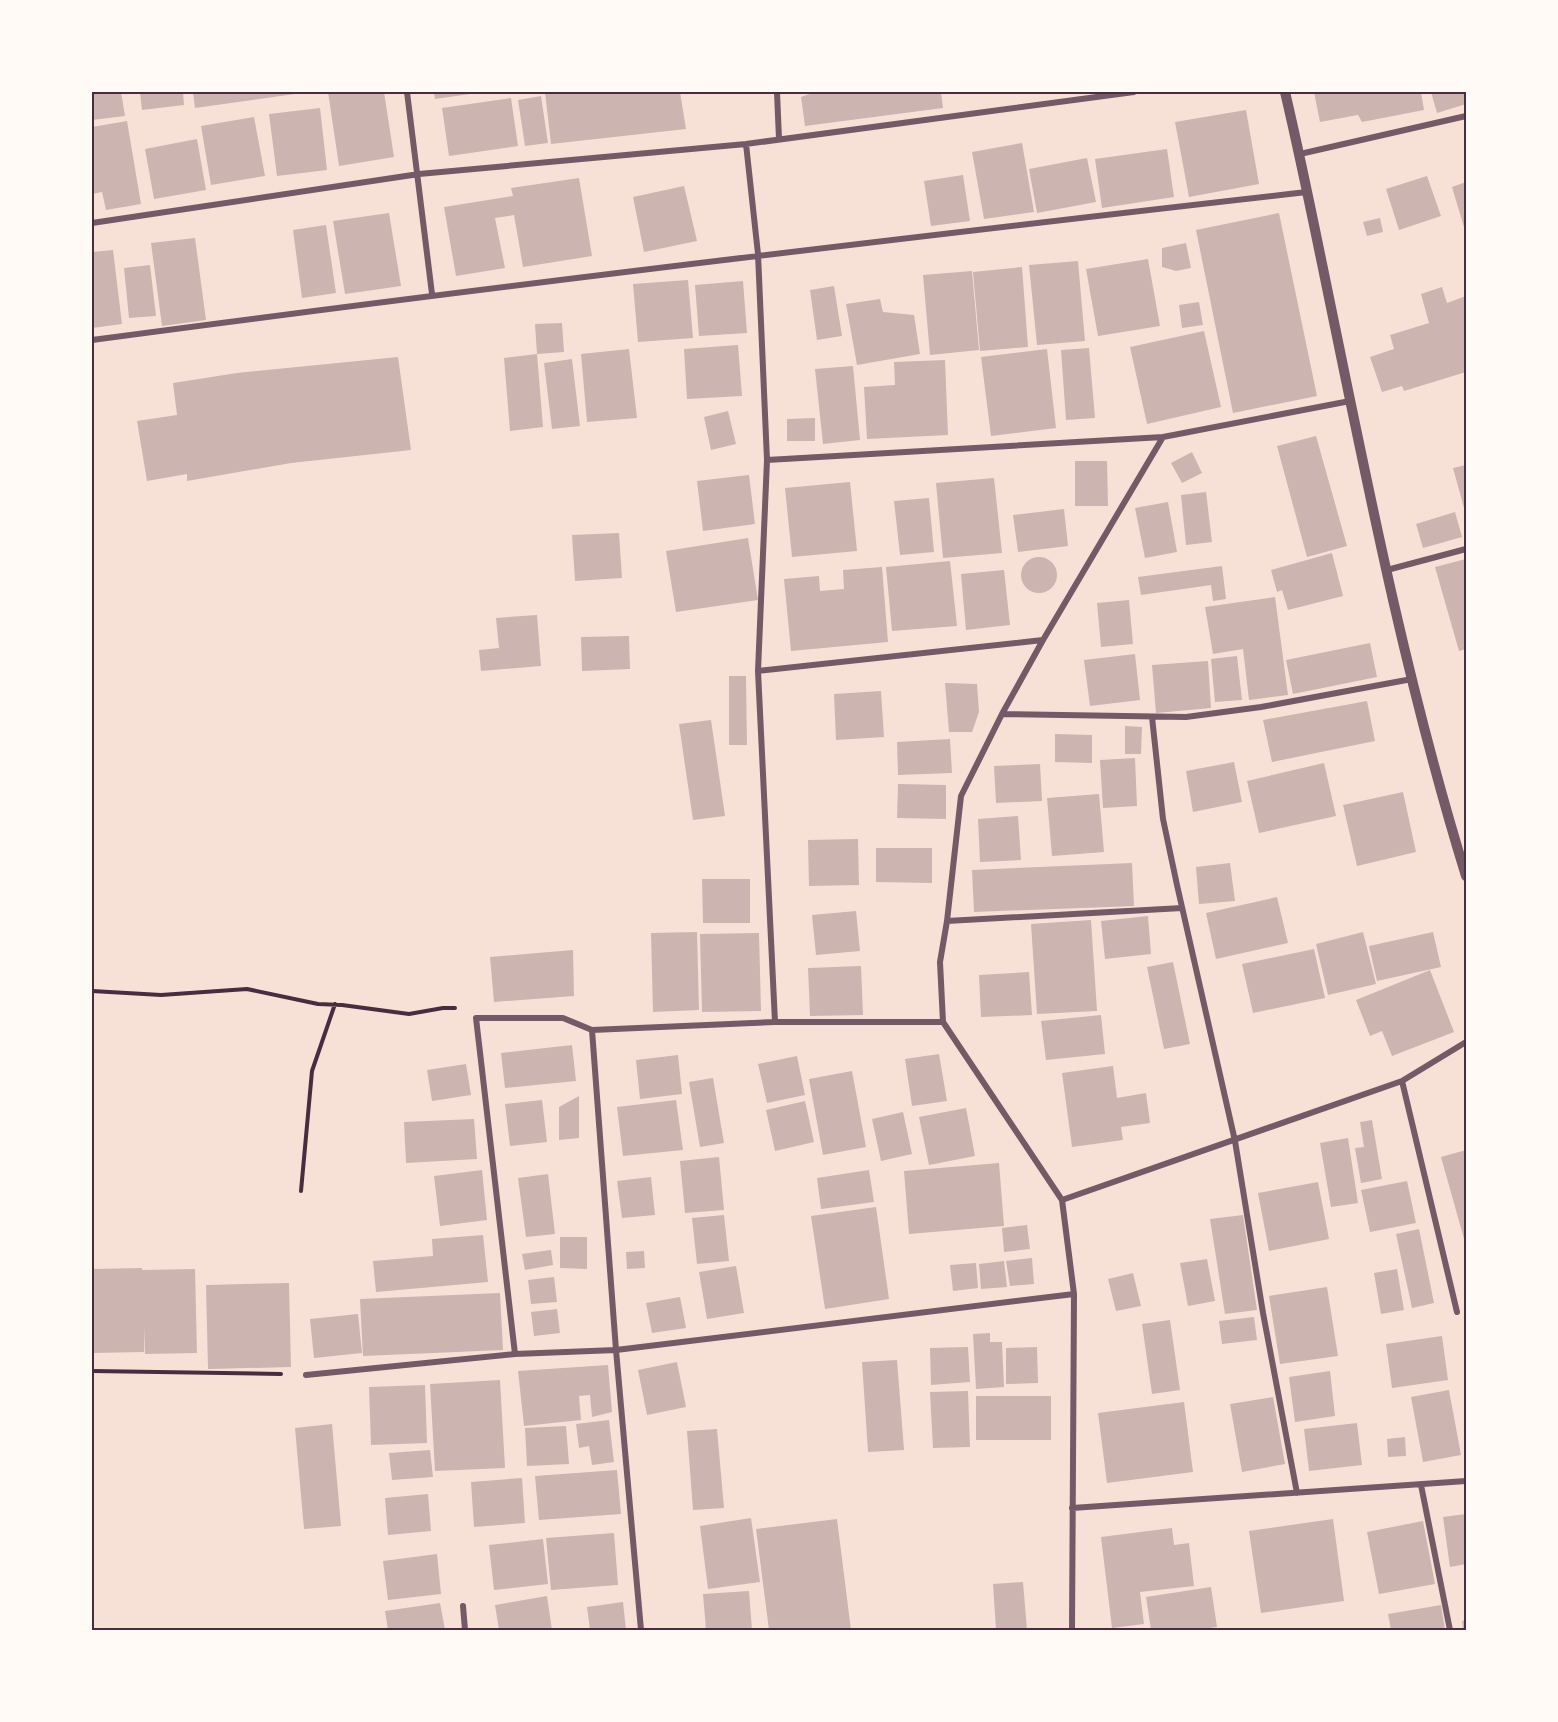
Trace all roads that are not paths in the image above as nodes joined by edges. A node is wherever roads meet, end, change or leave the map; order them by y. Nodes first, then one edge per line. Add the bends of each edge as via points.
1 (407, 92) edge
2 (777, 92) edge
3 (1134, 92) edge
4 (1285, 92) edge
5 (1467, 116) edge
6 (779, 139) junction
7 (746, 144) junction
8 (1300, 154) junction
9 (419, 174) junction
10 (1307, 192) junction
11 (92, 223) edge
12 (758, 254) junction
13 (432, 294) junction
14 (92, 340) edge
15 (1350, 401) junction
16 (1163, 436) junction
17 (767, 460) junction
18 (1467, 549) edge
19 (1387, 570) junction
20 (1043, 640) junction
21 (758, 671) junction
22 (1412, 679) junction
23 (1002, 714) junction
24 (1152, 717) junction
25 (1467, 876) edge
26 (1182, 908) junction
27 (947, 921) junction
28 (775, 1022) junction
29 (943, 1022) junction
30 (592, 1030) junction
31 (1467, 1042) edge
32 (1402, 1082) junction
33 (1235, 1141) junction
34 (1062, 1200) junction
35 (1074, 1294) junction
36 (1457, 1312) dead end
37 (616, 1350) junction
38 (515, 1354) junction
39 (306, 1375) road end
40 (1467, 1481) edge
41 (1421, 1485) junction
42 (1297, 1492) junction
43 (1072, 1508) junction
44 (463, 1606) dead end
45 (465, 1630) edge
46 (641, 1630) edge
47 (1072, 1630) edge
48 (1450, 1630) edge

1 - 9 street
2 - 6 street
3 - 6 street
4 - 8 street
5 - 8 street
6 - 7 street
7 - 9 street
7 - 12 street
8 - 10 street
9 - 11 street
9 - 13 street
10 - 12 street
10 - 15 street
12 - 13 street
12 - 17 street
13 - 14 street
15 - 16 street
15 - 19 street
16 - 17 street
16 - 20 street
17 - 21 street
18 - 19 street
19 - 22 street
20 - 21 street
20 - 23 street
21 - 28 street
22 - 24 street via 1261,707 1186,717
22 - 25 street
23 - 24 street
23 - 27 street via 961,796
24 - 26 street via 1163,819
26 - 27 street
26 - 33 street
27 - 29 street via 940,962
28 - 29 street
28 - 30 street
29 - 34 street
30 - 37 street
30 - 38 street via 563,1018 476,1018
31 - 32 street
32 - 33 street
32 - 36 street
33 - 34 street
33 - 42 street
34 - 35 street
35 - 37 street
35 - 43 street
37 - 38 street
37 - 46 street
38 - 39 street
40 - 41 street
41 - 42 street
41 - 48 street
42 - 43 street
43 - 47 street
44 - 45 street

